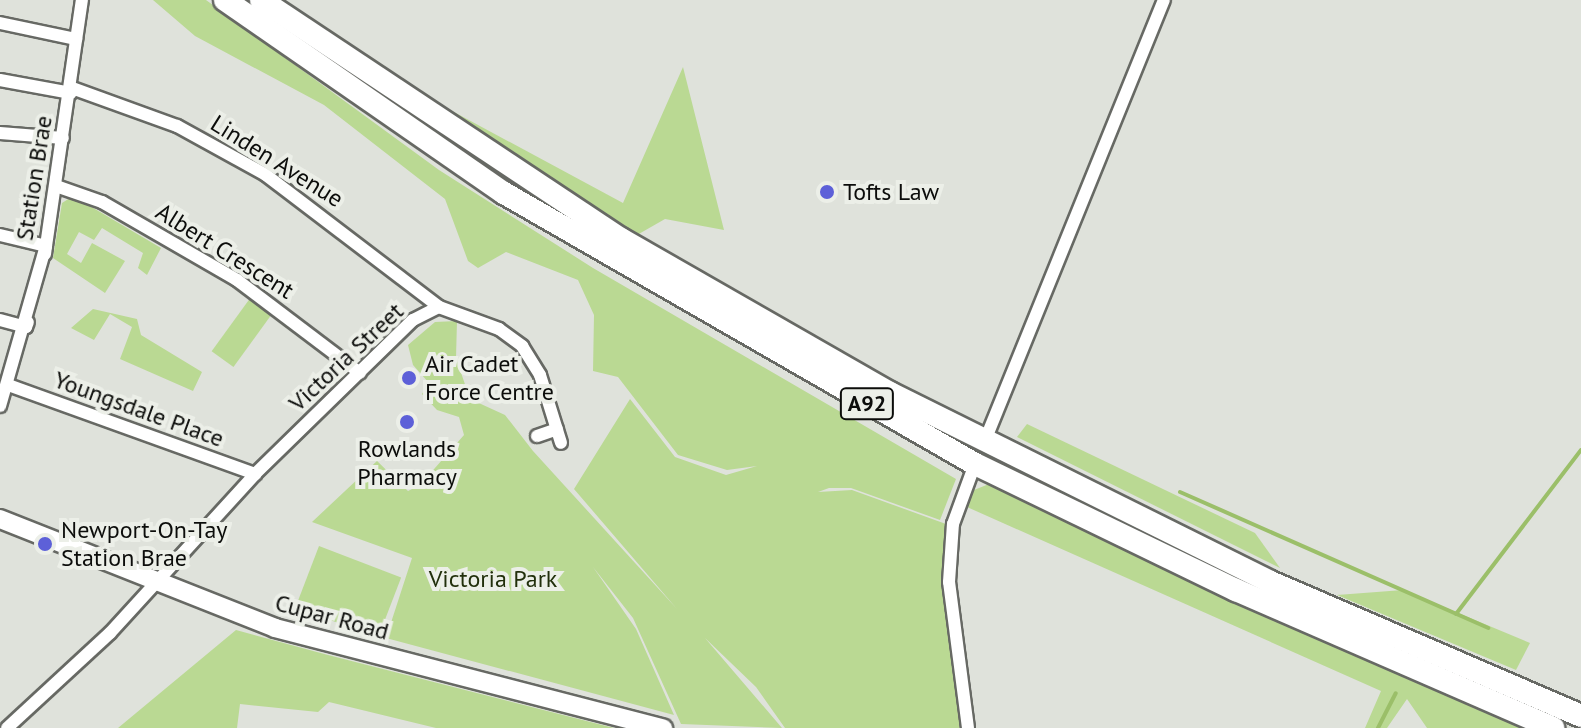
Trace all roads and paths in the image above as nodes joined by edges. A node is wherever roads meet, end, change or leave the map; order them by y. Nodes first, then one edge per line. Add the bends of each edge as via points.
1 (82, 0) edge
2 (225, 0) edge
3 (261, 0) edge
4 (1164, 0) edge
5 (0, 23) edge
6 (76, 39) junction
7 (0, 80) edge
8 (71, 91) junction
9 (0, 133) edge
10 (63, 138) junction
11 (56, 186) junction
12 (0, 235) edge
13 (46, 246) junction
14 (439, 307) junction
15 (0, 320) edge
16 (26, 327) junction
17 (360, 373) junction
18 (8, 385) junction
19 (0, 406) edge
20 (557, 429) junction
21 (537, 436) dead end
22 (561, 443) dead end
23 (984, 443) junction
24 (975, 464) junction
25 (255, 474) junction
26 (0, 519) edge
27 (159, 577) junction
28 (1581, 716) edge
29 (7, 728) edge
30 (663, 728) edge
31 (968, 728) edge
32 (1553, 728) edge

1 - 6 street, Station Brae
2 - 24 highway, A92 via 504,193
3 - 23 highway, A92 via 621,239
4 - 23 street
5 - 6 street
6 - 8 street, Station Brae
7 - 8 street, Linden Avenue
8 - 10 street, Station Brae
8 - 14 street, Linden Avenue via 177,126 266,175
9 - 10 street
10 - 11 street, Station Brae
11 - 13 street, Station Brae
11 - 17 street, Albert Crescent via 102,202 237,280
12 - 13 street
13 - 16 street, Station Brae
14 - 17 street, Victoria Street via 413,320
14 - 20 street, Victoria Street via 499,329 522,346 540,375
15 - 16 street
16 - 18 street, Station Brae
17 - 25 street, Victoria Street
18 - 19 street, Station Brae
18 - 25 street, Youngsdale Place
20 - 21 street
20 - 22 street, Victoria Street
23 - 28 highway, A92 via 1268,581
24 - 31 street via 953,524 949,582
24 - 32 highway, A92 via 1236,590
25 - 27 street, Victoria Street
26 - 27 main road, Cupar Road
27 - 29 street, Victoria Street via 52,691
27 - 30 main road, Cupar Road via 275,628

